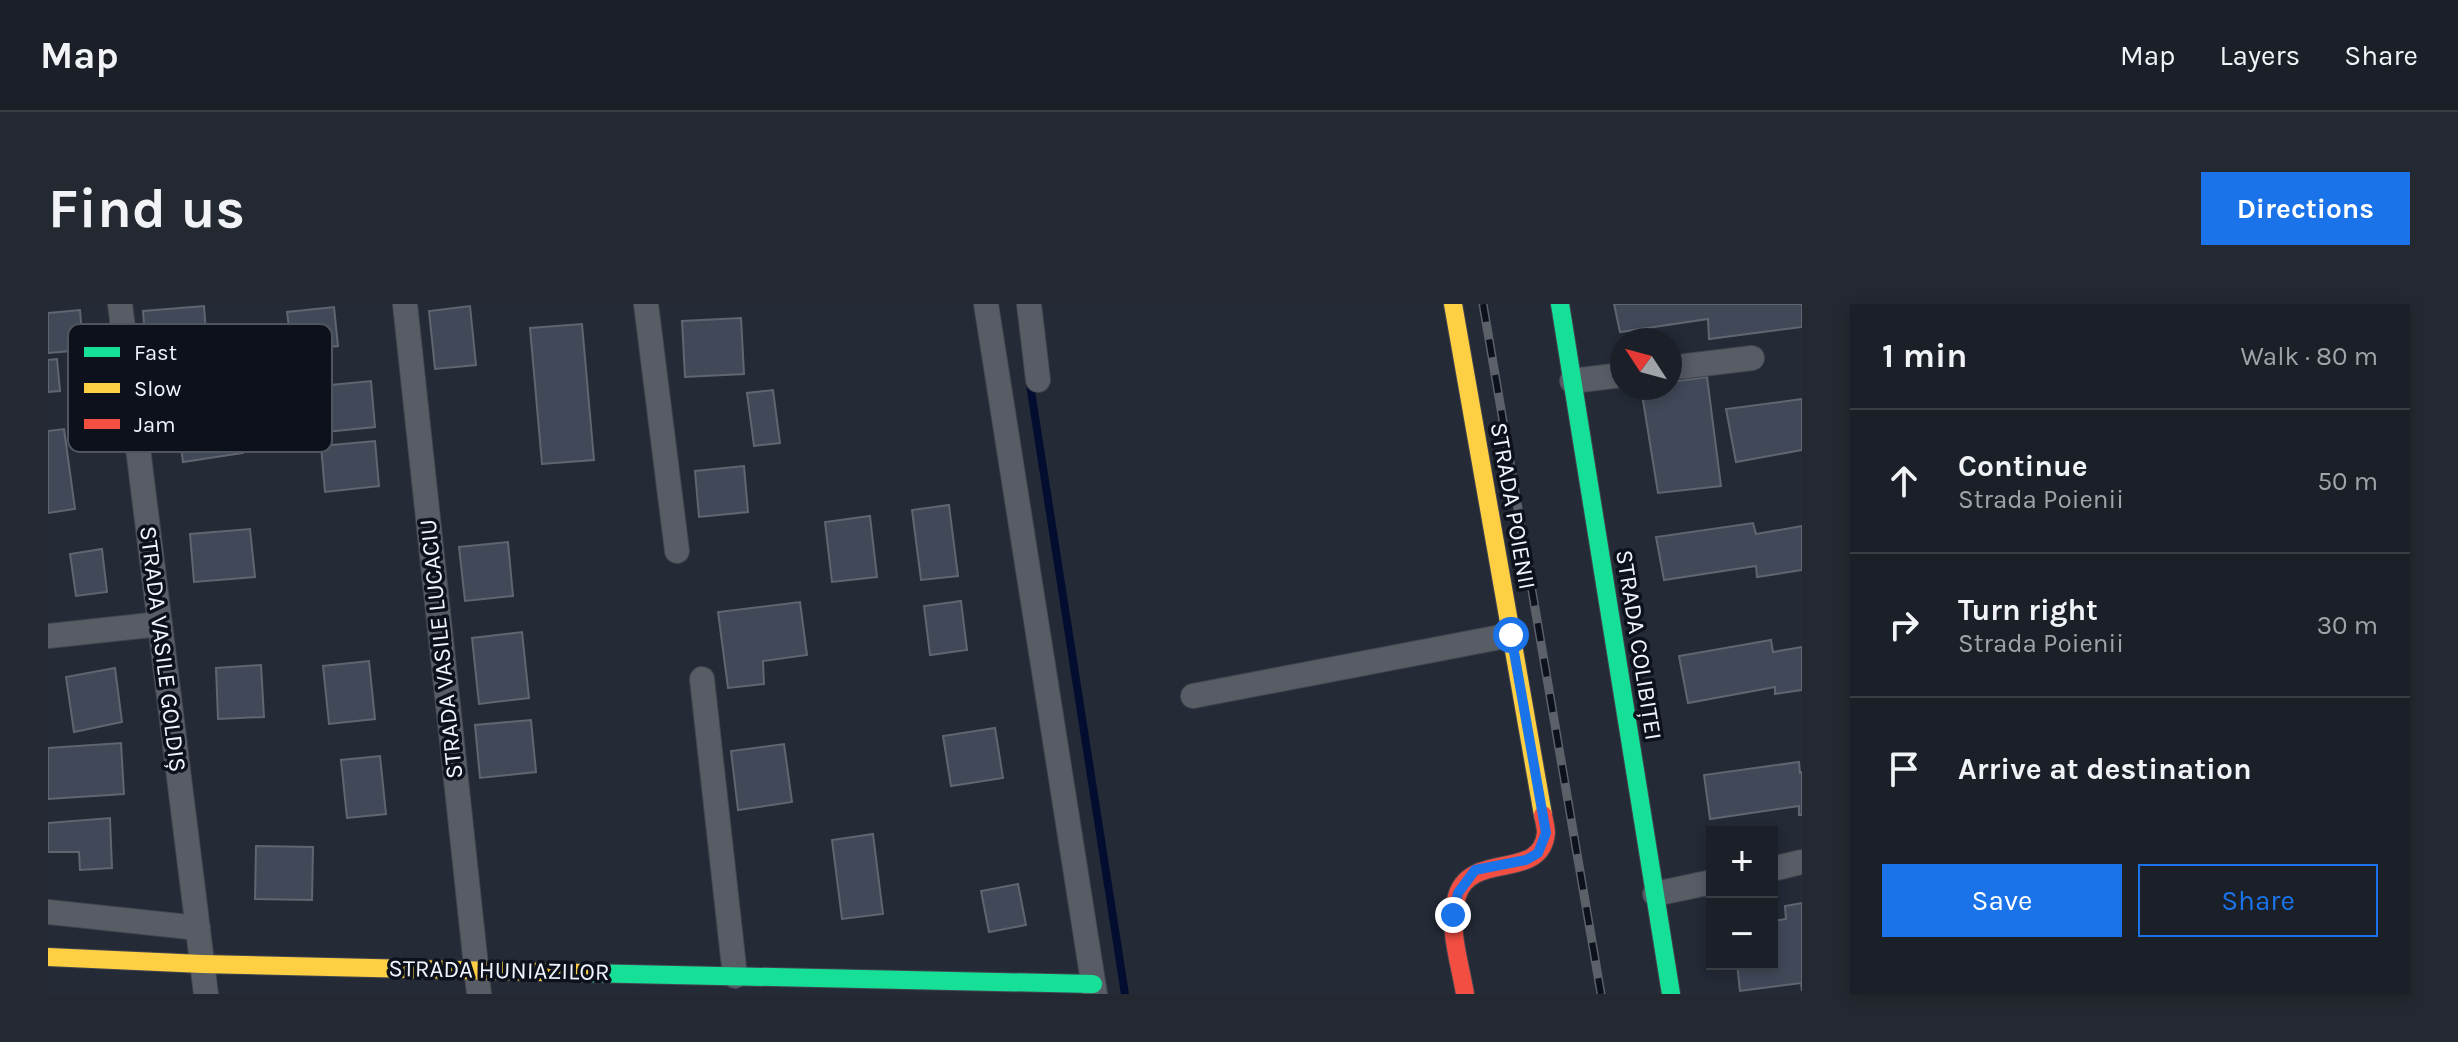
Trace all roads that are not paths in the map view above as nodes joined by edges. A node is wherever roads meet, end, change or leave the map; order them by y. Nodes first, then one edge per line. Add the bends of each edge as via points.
1 (120, 304) edge
2 (405, 304) edge
3 (646, 304) edge
4 (986, 304) edge
5 (1029, 304) edge
6 (1453, 304) edge
7 (1560, 304) edge
8 (122, 324) edge
9 (1752, 358) dead end
10 (1682, 367) edge
11 (1610, 376) edge
12 (1038, 380) dead end
13 (1572, 381) junction
14 (138, 452) edge
15 (677, 551) dead end
16 (160, 624) junction
17 (1511, 635) junction
18 (48, 636) edge
19 (702, 679) dead end
20 (1193, 696) dead end
21 (1802, 862) edge
22 (1778, 868) edge
23 (1706, 883) edge
24 (1655, 894) junction
25 (48, 912) edge
26 (198, 928) junction
27 (48, 957) edge
28 (202, 964) junction
29 (735, 976) junction
30 (477, 982) edge
31 (1094, 989) edge
32 (206, 994) edge
33 (1465, 994) edge
34 (1671, 994) edge

1 - 8 street, STRADA VASILE GOLDIȘ
2 - 30 street, STRADA VASILE LUCACIU
3 - 15 street
4 - 31 street
5 - 12 street
6 - 17 street, STRADA POIENII
7 - 13 street, STRADA COLIBIȚEI
9 - 10 street
11 - 13 street
13 - 24 street, STRADA COLIBIȚEI
14 - 16 street, STRADA VASILE GOLDIȘ
16 - 18 street
16 - 26 street, STRADA VASILE GOLDIȘ
17 - 20 street
17 - 33 street, STRADA POIENII via 1546,833 1538,853 1475,870 1458,893 1453,915
19 - 29 street
21 - 22 street
23 - 24 street
24 - 34 street, STRADA COLIBIȚEI
25 - 26 street
26 - 28 street, STRADA VASILE GOLDIȘ
27 - 28 street, STRADA HUNIAZILOR
28 - 30 street, STRADA HUNIAZILOR
28 - 32 street, STRADA VASILE GOLDIȘ
29 - 30 street, STRADA HUNIAZILOR
29 - 31 street, STRADA HUNIAZILOR

